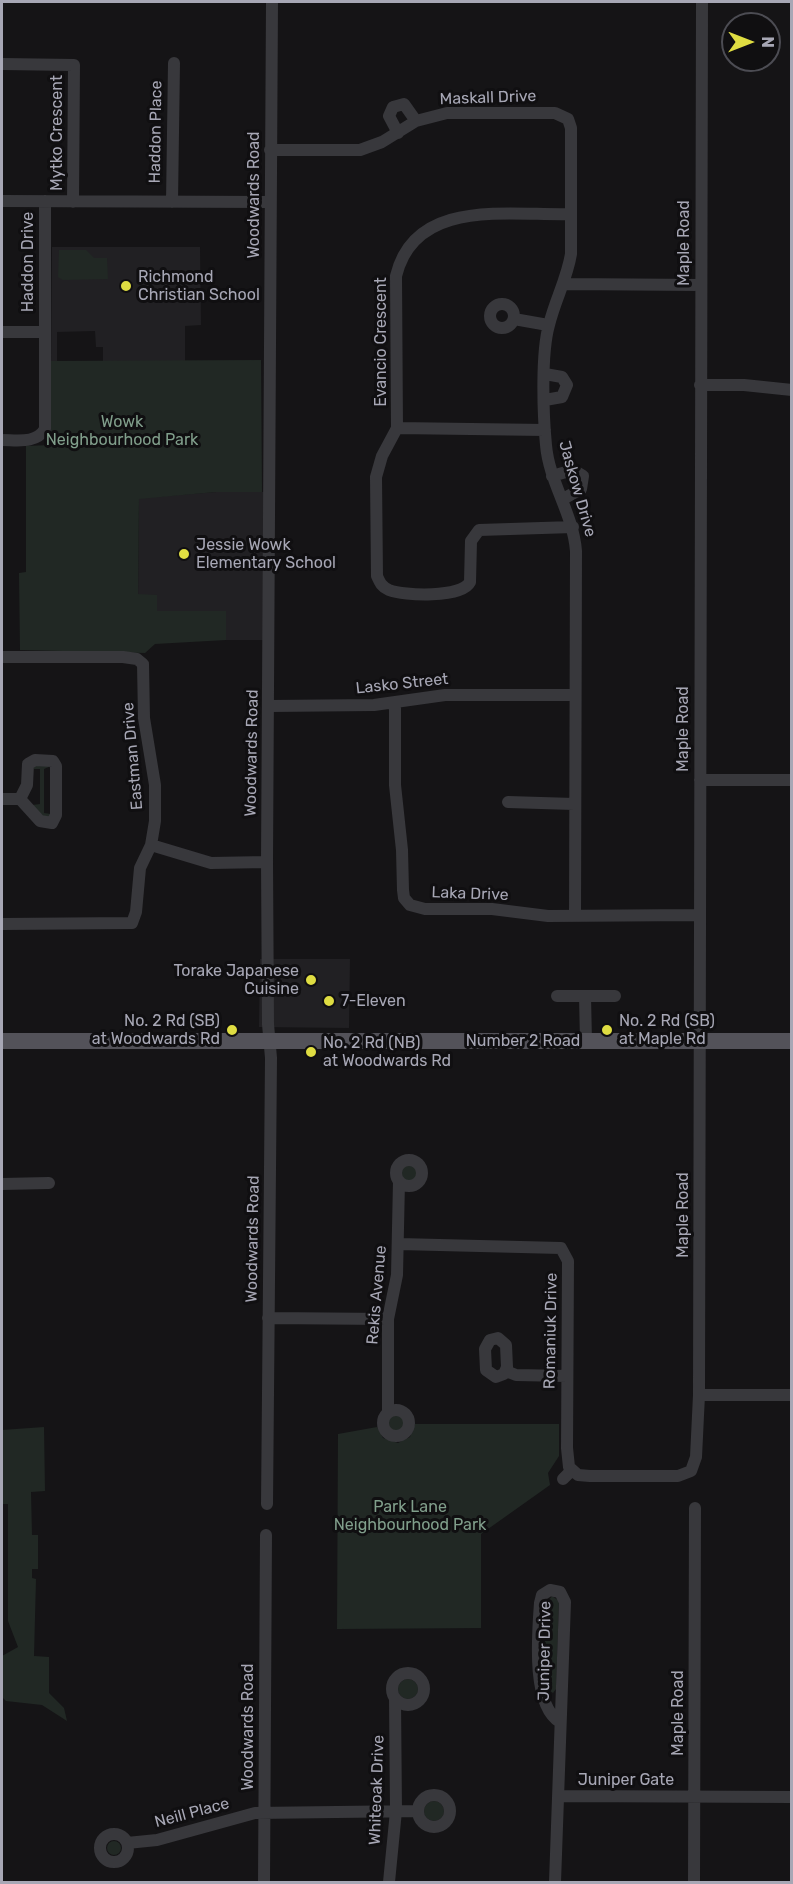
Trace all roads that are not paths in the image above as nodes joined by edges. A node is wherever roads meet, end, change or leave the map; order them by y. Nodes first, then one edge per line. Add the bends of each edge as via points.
1 (272, 2) edge
2 (702, 2) edge
3 (174, 63) dead end
4 (2, 64) edge
5 (571, 117) joint
6 (416, 121) junction
7 (398, 133) junction
8 (270, 150) junction
9 (2, 201) edge
10 (45, 201) junction
11 (73, 202) junction
12 (172, 202) junction
13 (270, 202) junction
14 (571, 214) junction
15 (564, 284) junction
16 (701, 285) junction
17 (514, 319) dead end
18 (548, 325) junction
19 (2, 332) edge
20 (45, 332) junction
21 (545, 374) junction
22 (700, 385) junction
23 (792, 390) edge
24 (545, 400) junction
25 (397, 428) junction
26 (545, 430) junction
27 (2, 440) edge
28 (552, 476) junction
29 (563, 499) junction
30 (573, 527) junction
31 (2, 657) edge
32 (574, 695) junction
33 (395, 702) junction
34 (270, 706) junction
35 (700, 780) junction
36 (792, 780) edge
37 (2, 799) edge
38 (20, 799) junction
39 (508, 802) dead end
40 (574, 804) junction
41 (151, 845) junction
42 (267, 862) junction
43 (699, 915) junction
44 (575, 916) junction
45 (2, 924) edge
46 (557, 996) dead end
47 (585, 996) junction
48 (615, 996) dead end
49 (2, 1041) edge
50 (270, 1041) junction
51 (585, 1041) junction
52 (700, 1041) junction
53 (792, 1041) edge
54 (399, 1181) dead end
55 (2, 1184) edge
56 (49, 1184) dead end
57 (399, 1244) junction
58 (268, 1318) junction
59 (388, 1319) junction
60 (506, 1371) dead end
61 (567, 1376) junction
62 (699, 1395) junction
63 (792, 1395) edge
64 (388, 1413) dead end
65 (696, 1457) joint
66 (267, 1504) dead end
67 (695, 1508) dead end
68 (266, 1535) dead end
69 (395, 1699) dead end
70 (560, 1722) junction
71 (558, 1796) junction
72 (693, 1797) junction
73 (792, 1797) edge
74 (396, 1811) junction
75 (418, 1811) dead end
76 (265, 1812) junction
77 (127, 1843) dead end
78 (264, 1882) edge
79 (389, 1882) edge
80 (555, 1882) edge
81 (694, 1882) edge

1 - 8 street, Woodwards Road
2 - 16 street, Maple Road
3 - 12 street, Haddon Place
4 - 11 street, Mytko Crescent via 74,65
5 - 6 street, Maskall Drive via 555,112 447,112
5 - 14 street, Jaskow Drive
6 - 7 street, Maskall Drive
6 - 7 street via 404,104 393,107 389,116
7 - 8 street, Maskall Drive via 360,150
8 - 13 street, Woodwards Road
9 - 10 street, Mytko Crescent
10 - 11 street, Haddon Drive
10 - 20 street, Haddon Drive
11 - 12 street, Haddon Drive
12 - 13 street, Haddon Drive
13 - 34 street, Woodwards Road
14 - 15 street, Jaskow Drive via 571,254
14 - 25 street, Evancio Crescent via 465,215 435,226 403,252 396,276
15 - 16 street
15 - 18 street, Jaskow Drive
16 - 22 street, Maple Road
17 - 18 street
18 - 21 street, Jaskow Drive
19 - 20 street
20 - 27 street, Haddon Drive via 45,429 33,440
21 - 24 street, Jaskow Drive
21 - 24 street via 562,377 567,390 562,398
22 - 23 street
22 - 35 street, Maple Road
24 - 26 street, Jaskow Drive
25 - 26 street, Evancio Crescent
25 - 30 street via 376,477 376,571 380,583 388,590 463,590 471,577 471,541 479,530
26 - 28 street, Jaskow Drive
28 - 29 street, Jaskow Drive
28 - 29 street via 573,470 583,476 581,489
29 - 30 street, Jaskow Drive
30 - 32 street, Jaskow Drive
31 - 41 street, Eastman Drive via 123,657 143,664 144,718 155,785
32 - 33 street, Lasko Street via 436,695
32 - 40 street, Jaskow Drive
33 - 34 street, Lasko Street
33 - 44 street, Laka Drive via 395,785 404,898 410,905 425,909 492,909
34 - 42 street, Woodwards Road
35 - 36 street
35 - 43 street, Maple Road
37 - 38 street
38 - 38 street via 26,789 30,762 53,761 57,774 54,821 40,821
39 - 40 street
40 - 44 street, Jaskow Drive
41 - 42 street via 211,863
41 - 45 street via 140,868 132,923
42 - 50 street, Woodwards Road
43 - 44 street, Laka Drive
43 - 52 street, Maple Road
46 - 47 street
47 - 48 street
47 - 51 street
49 - 50 main road, Number 2 Road
50 - 51 main road, Number 2 Road
50 - 58 street, Woodwards Road
51 - 52 main road, Number 2 Road
52 - 53 main road, Number 2 Road
52 - 62 street, Maple Road
54 - 57 street, Rekis Avenue
55 - 56 street
57 - 59 street, Rekis Avenue via 396,1286
57 - 61 street, Romaniuk Drive via 550,1245 568,1250
58 - 59 street
58 - 66 street, Woodwards Road
59 - 64 street, Rekis Avenue
60 - 61 street via 516,1375
61 - 65 street, Romaniuk Drive via 567,1475 678,1476 691,1472
62 - 63 street
62 - 65 street, Maple Road
67 - 72 street, Maple Road
68 - 76 street, Woodwards Road
69 - 74 street, Whiteoak Drive
70 - 70 street, Juniper Drive via 565,1602 560,1592 550,1590 542,1595 540,1603 537,1672 551,1714
70 - 71 street, Juniper Drive
71 - 72 street, Juniper Gate
71 - 80 street, Juniper Drive
72 - 73 street, Juniper Gate
72 - 81 street, Maple Road
74 - 75 street, Neill Place
74 - 76 street, Neill Place
74 - 79 street, Whiteoak Drive
76 - 77 street, Neill Place via 157,1840
76 - 78 street, Woodwards Road

